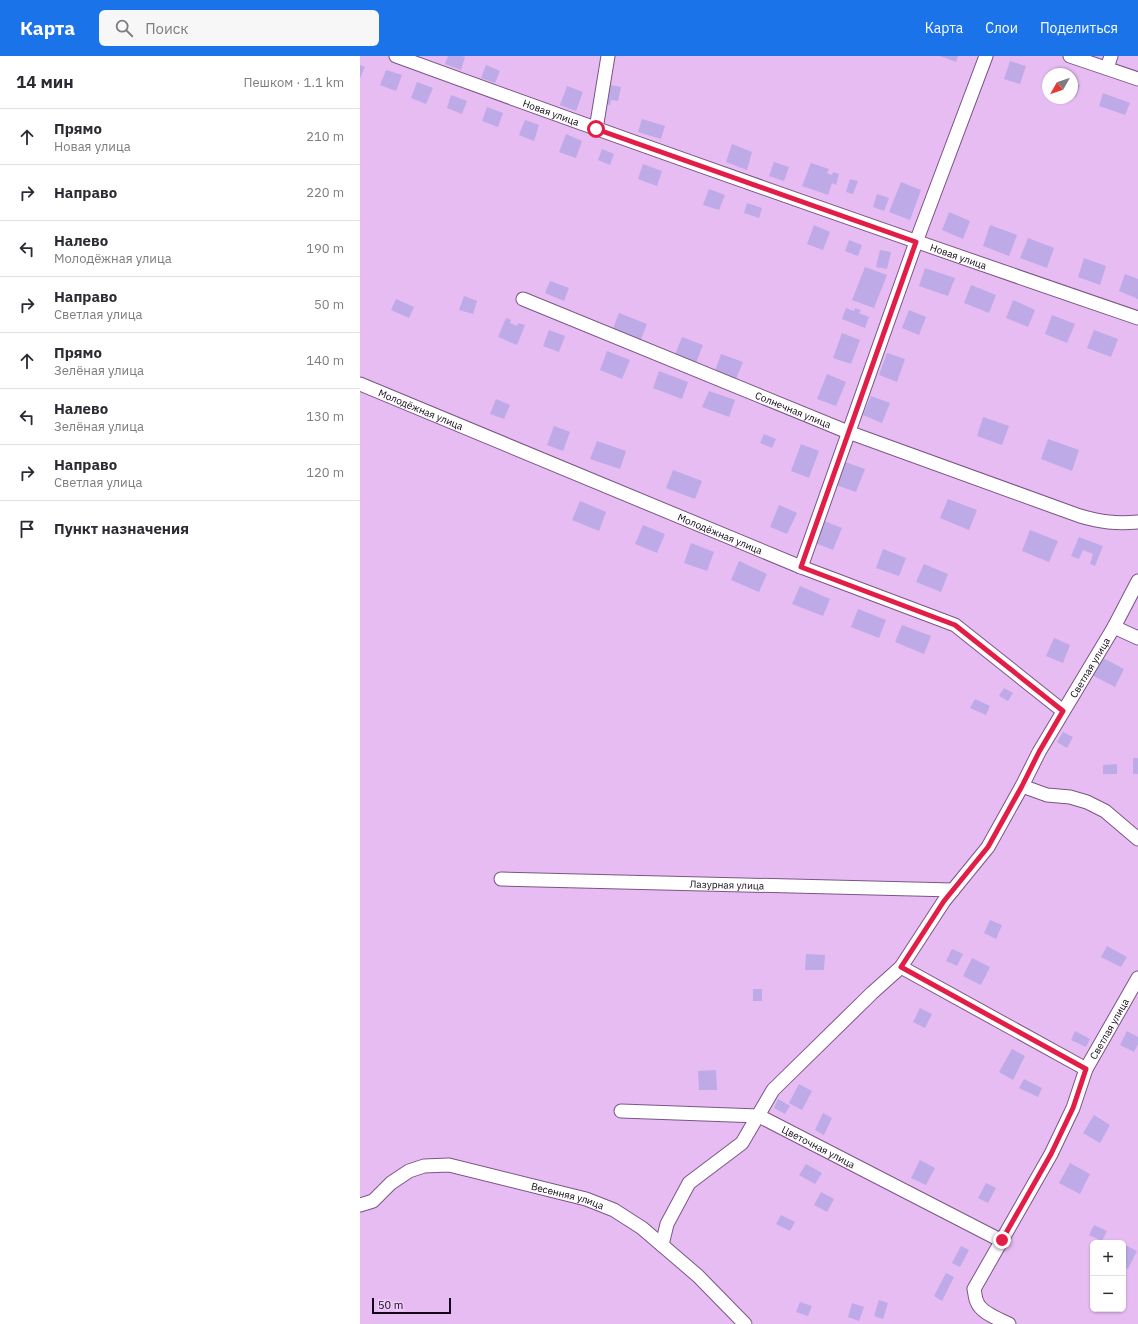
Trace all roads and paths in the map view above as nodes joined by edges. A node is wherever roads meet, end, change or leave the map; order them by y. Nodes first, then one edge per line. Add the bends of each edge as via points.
1 (396, 56) edge
2 (608, 56) edge
3 (986, 56) edge
4 (1070, 56) edge
5 (1109, 62) edge
6 (1138, 79) edge
7 (596, 129) junction
8 (916, 242) junction
9 (523, 299) dead end
10 (1138, 318) edge
11 (360, 384) edge
12 (848, 432) junction
13 (1138, 522) edge
14 (801, 567) junction
15 (1138, 580) edge
16 (1114, 627) junction
17 (1138, 638) edge
18 (1063, 711) junction
19 (1022, 786) junction
20 (1138, 839) edge
21 (501, 879) dead end
22 (953, 890) junction
23 (901, 967) junction
24 (1138, 978) edge
25 (1086, 1069) junction
26 (621, 1111) dead end
27 (759, 1116) junction
28 (360, 1205) edge
29 (1002, 1240) junction
30 (662, 1245) junction
31 (745, 1324) edge
32 (1008, 1324) edge

1 - 7 street, Новая улица
2 - 7 street
3 - 8 street
4 - 5 street
5 - 6 street
7 - 8 street, Новая улица
8 - 10 street, Новая улица
8 - 12 street
9 - 12 street, Солнечная улица
11 - 14 street, Молодёжная улица
12 - 13 street, Солнечная улица via 1086,518 1122,523
12 - 14 street
14 - 18 street, Молодёжная улица via 955,625
15 - 16 street, Светлая улица
16 - 17 street
16 - 18 street, Светлая улица
18 - 19 street, Светлая улица
19 - 20 street via 1087,802 1106,811
19 - 22 street, Светлая улица via 988,847
21 - 22 street, Лазурная улица
22 - 23 street, Светлая улица
23 - 25 street
23 - 27 street, Светлая улица via 773,1090
24 - 25 street, Светлая улица
25 - 29 street, Светлая улица via 1073,1108 1051,1154
26 - 27 street, Цветочная улица
27 - 29 street, Цветочная улица
27 - 30 street, Светлая улица via 742,1143 689,1183 667,1224
28 - 30 street, Весенняя улица via 373,1201 391,1183 409,1171 424,1166 449,1165 586,1199 614,1210
29 - 32 street, Светлая улица via 974,1289 978,1306
30 - 31 street, Весенняя улица via 698,1276

